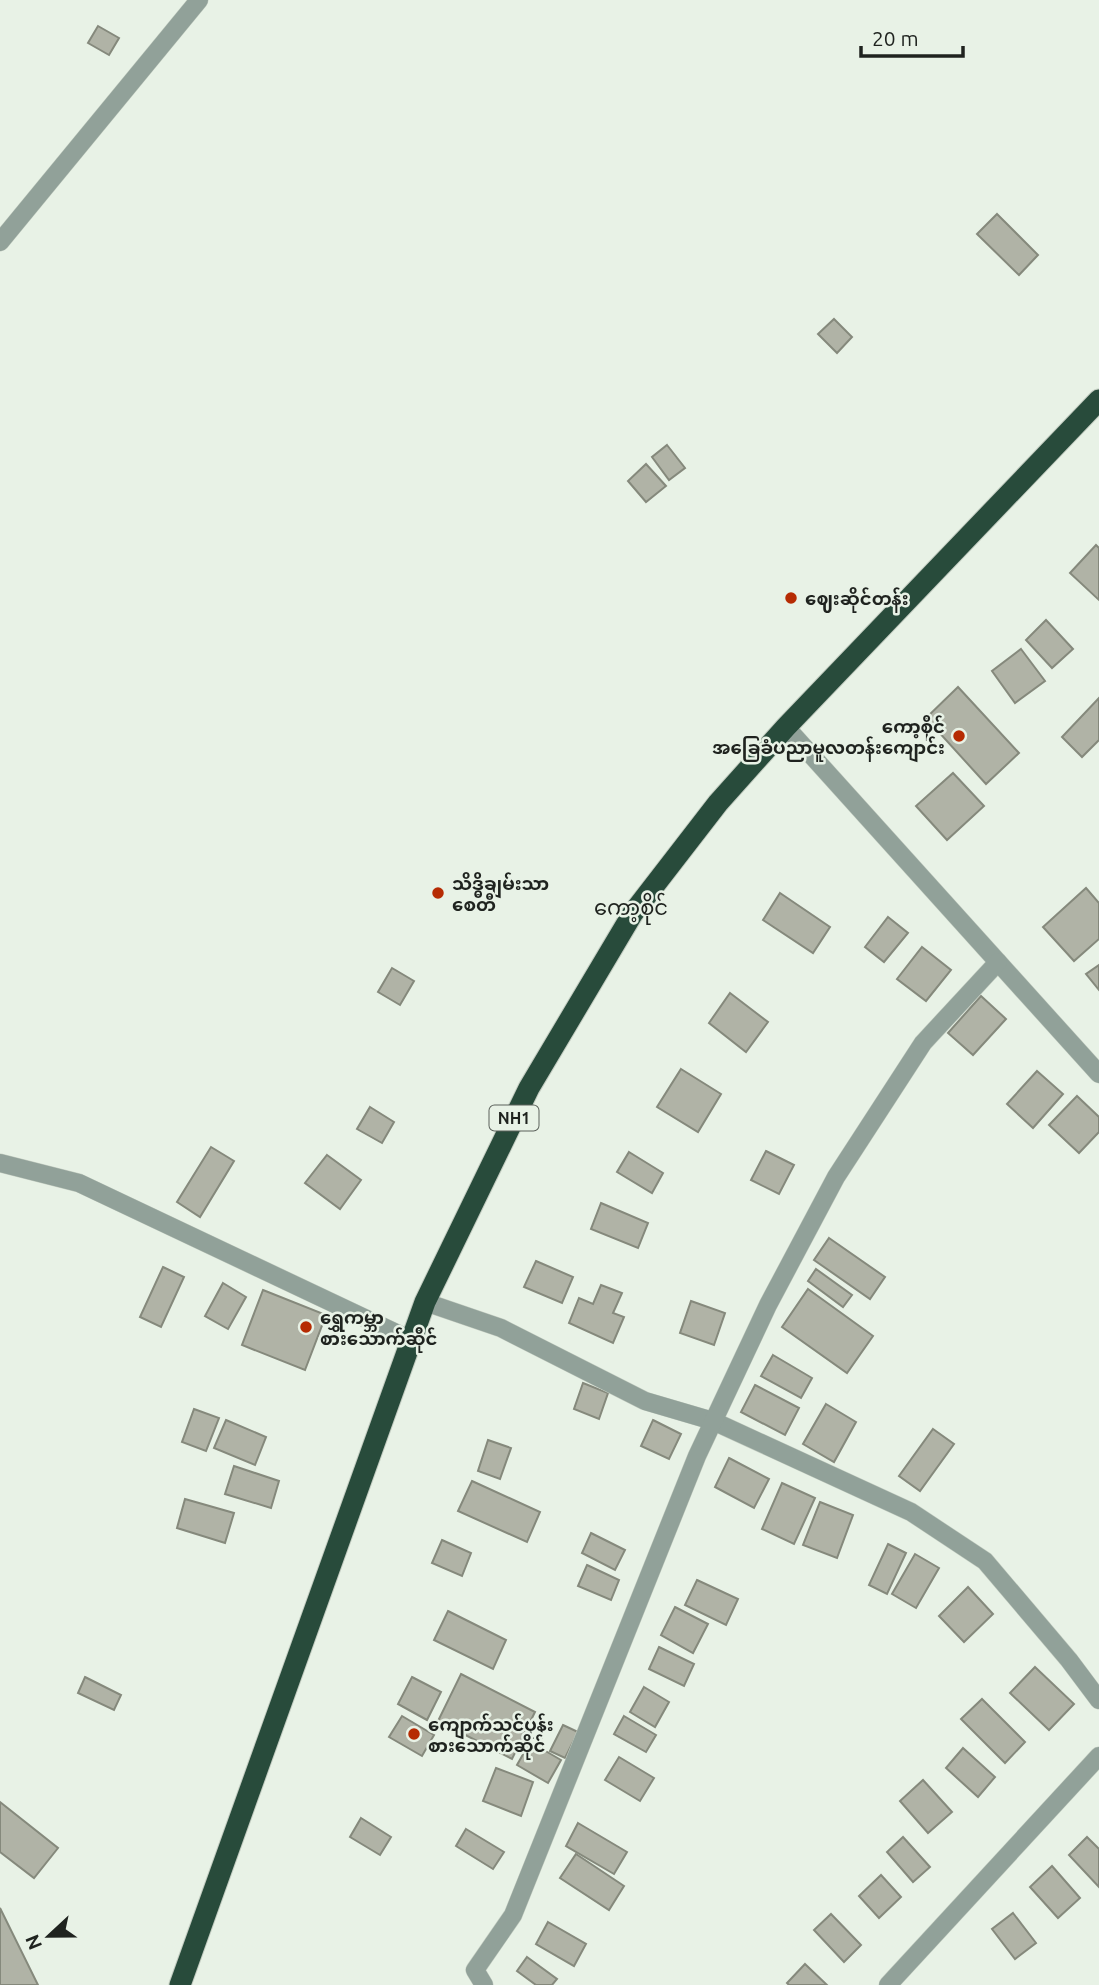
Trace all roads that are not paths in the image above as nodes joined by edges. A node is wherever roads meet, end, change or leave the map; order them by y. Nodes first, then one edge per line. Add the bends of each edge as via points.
1 (199, 0) edge
2 (0, 242) edge
3 (1099, 400) edge
4 (786, 727) junction
5 (998, 962) junction
6 (1099, 1074) edge
7 (0, 1163) edge
8 (425, 1302) junction
9 (411, 1340) junction
10 (713, 1421) junction
11 (1099, 1700) edge
12 (1099, 1756) edge
13 (180, 1985) edge
14 (484, 1985) edge
15 (888, 1985) edge

1 - 2 street
3 - 4 highway, NH1
4 - 5 street
4 - 8 highway, NH1 via 718,803 633,913 529,1088
5 - 6 street
5 - 10 street via 923,1043 836,1177
7 - 9 street via 79,1183
8 - 9 highway, NH1
8 - 10 street via 500,1328 645,1401
9 - 13 highway, NH1
10 - 11 street via 911,1512 985,1561
10 - 14 street via 513,1914 474,1970
12 - 15 street

